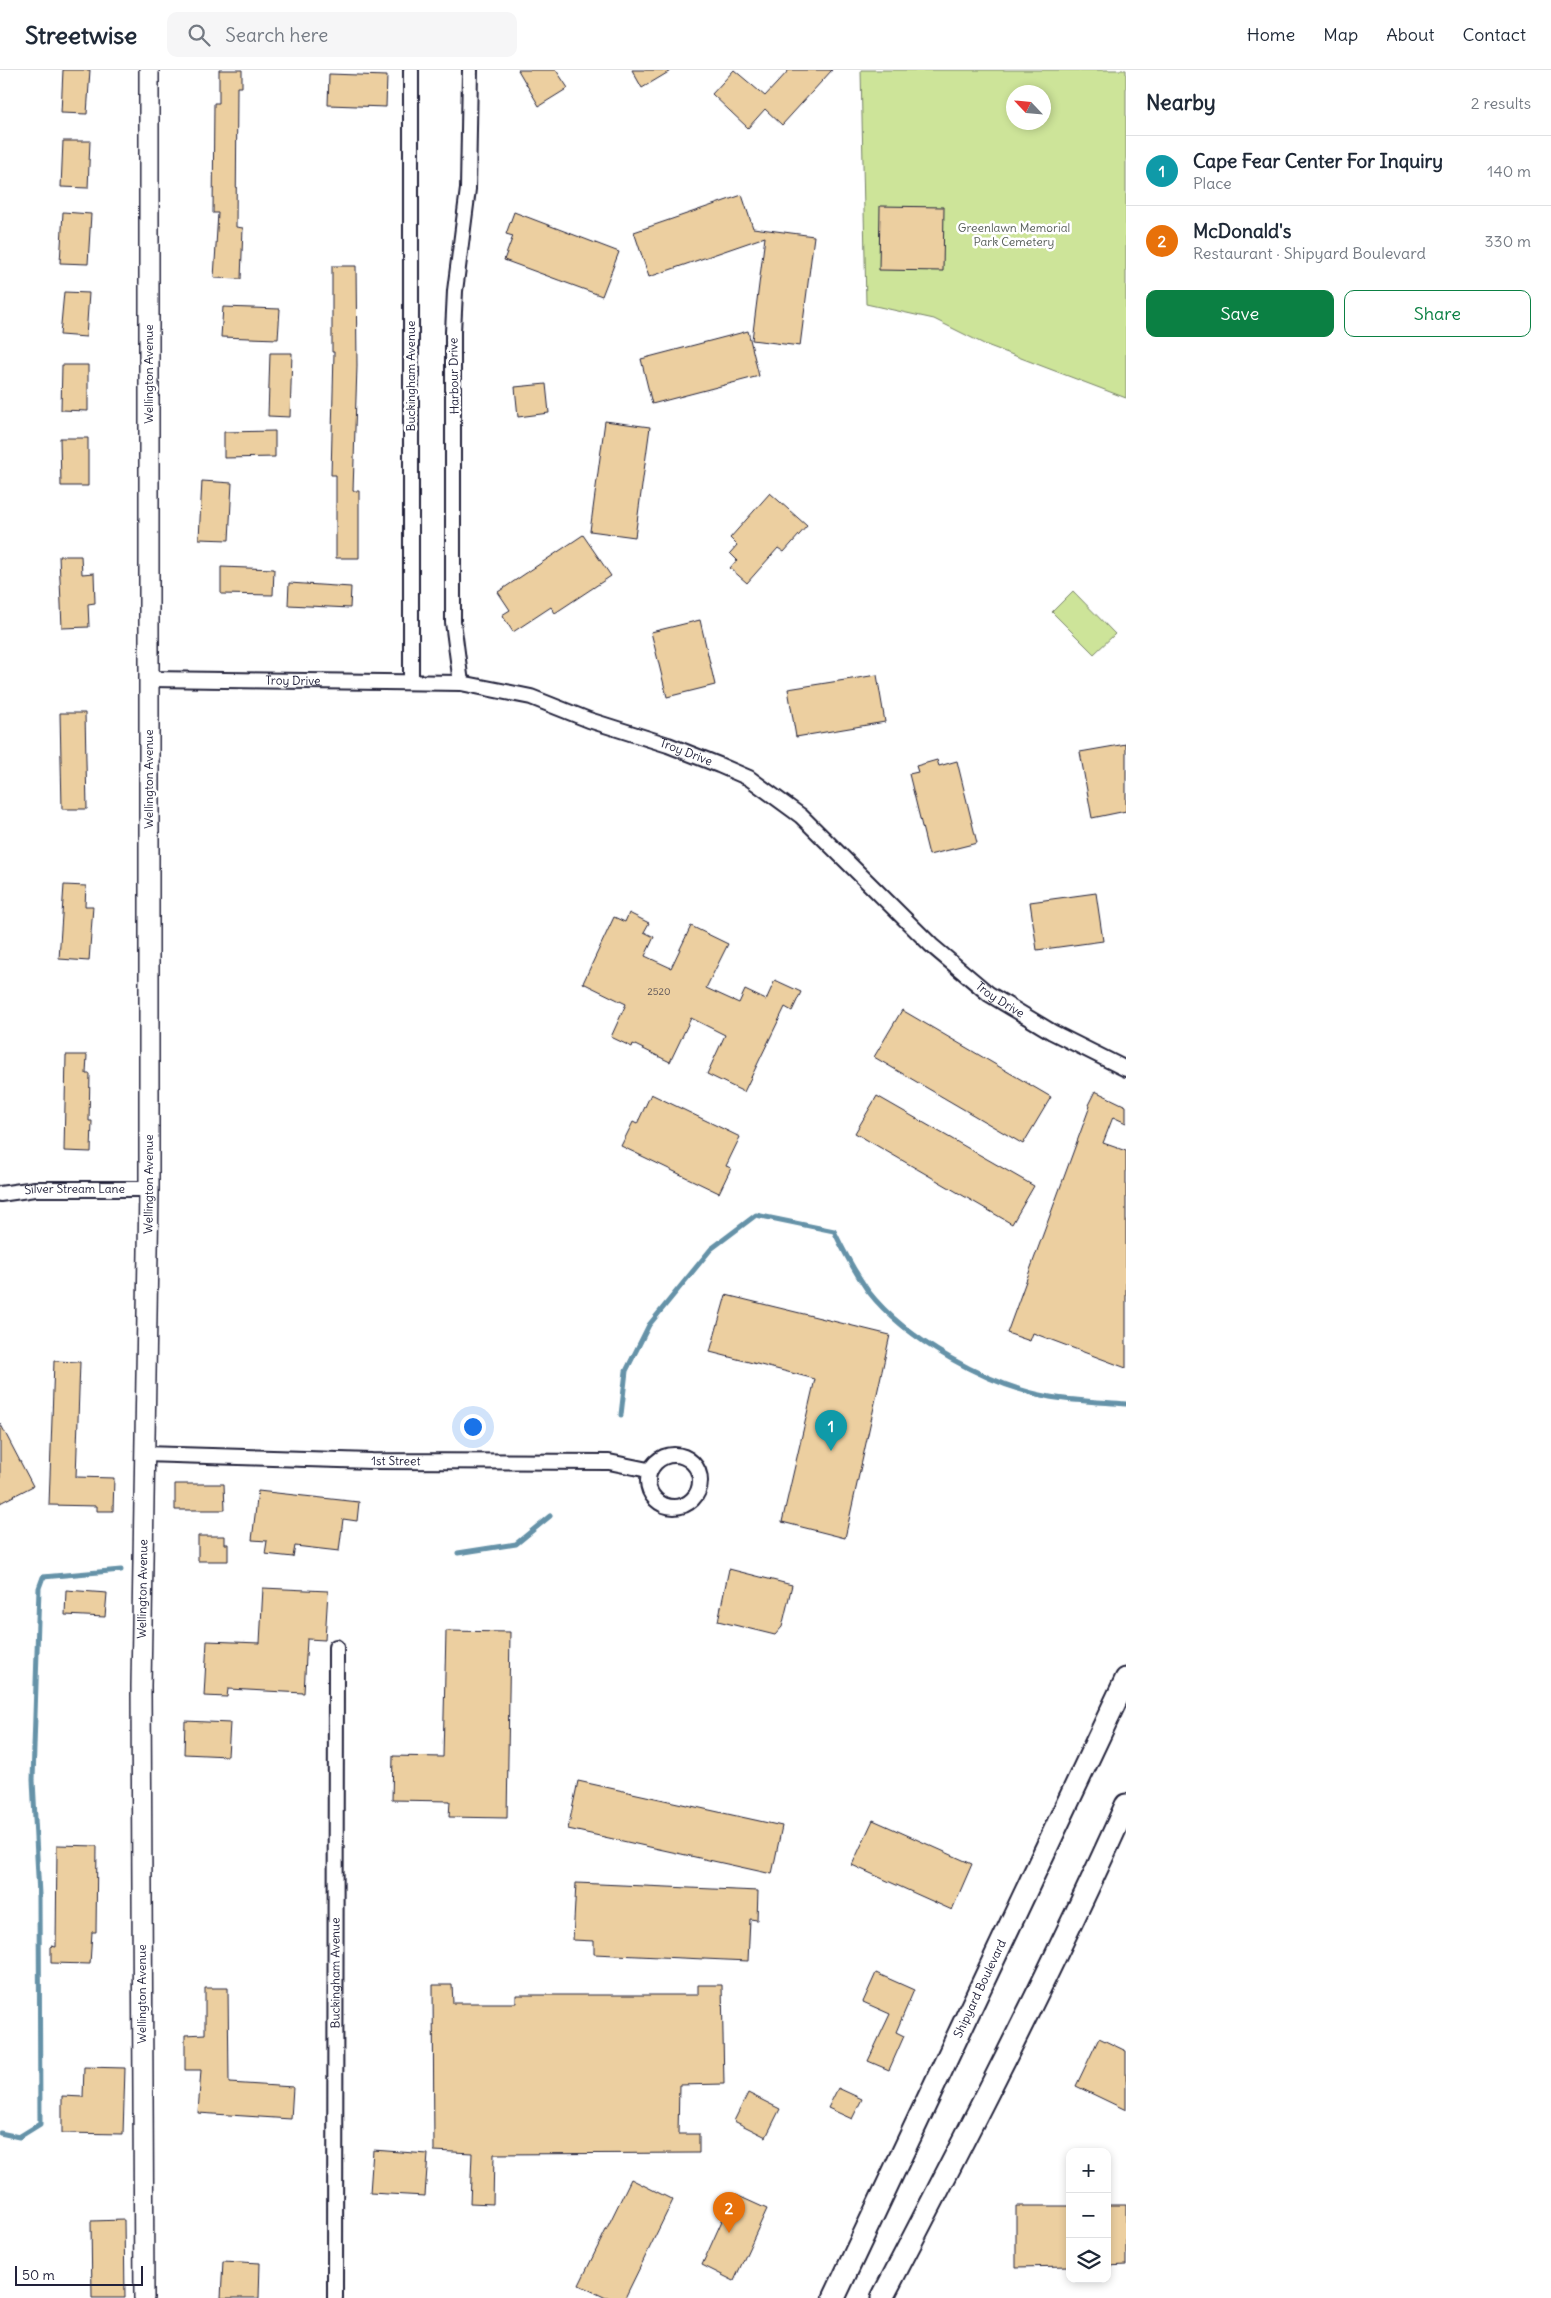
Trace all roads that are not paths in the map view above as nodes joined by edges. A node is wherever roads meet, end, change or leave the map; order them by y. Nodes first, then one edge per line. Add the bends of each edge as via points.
1 (149, 70) edge
2 (410, 70) edge
3 (470, 70) edge
4 (149, 679) junction
5 (411, 682) junction
6 (461, 683) junction
7 (1126, 1069) edge
8 (149, 1189) junction
9 (0, 1194) edge
10 (144, 1454) junction
11 (648, 1470) dead end
12 (336, 1647) dead end
13 (1126, 1679) edge
14 (1126, 1805) edge
15 (144, 2298) edge
16 (335, 2298) edge
17 (834, 2298) edge
18 (882, 2298) edge

1 - 4 street, Wellington Avenue
2 - 5 street, Buckingham Avenue
3 - 6 street, Harbour Drive via 468,189 453,332 453,622
4 - 5 street, Troy Drive
4 - 8 street, Wellington Avenue
5 - 6 street, Troy Drive
6 - 7 street, Troy Drive via 530,697 668,745 748,778 801,816 931,945 989,994 1052,1032
8 - 9 street, Silver Stream Lane via 35,1189
8 - 10 street, Wellington Avenue
10 - 11 street, 1st Street via 372,1461 609,1462
10 - 15 street, Wellington Avenue via 141,1686
12 - 16 street, Buckingham Avenue
13 - 17 main road, Shipyard Boulevard
14 - 18 main road via 1091,1884

